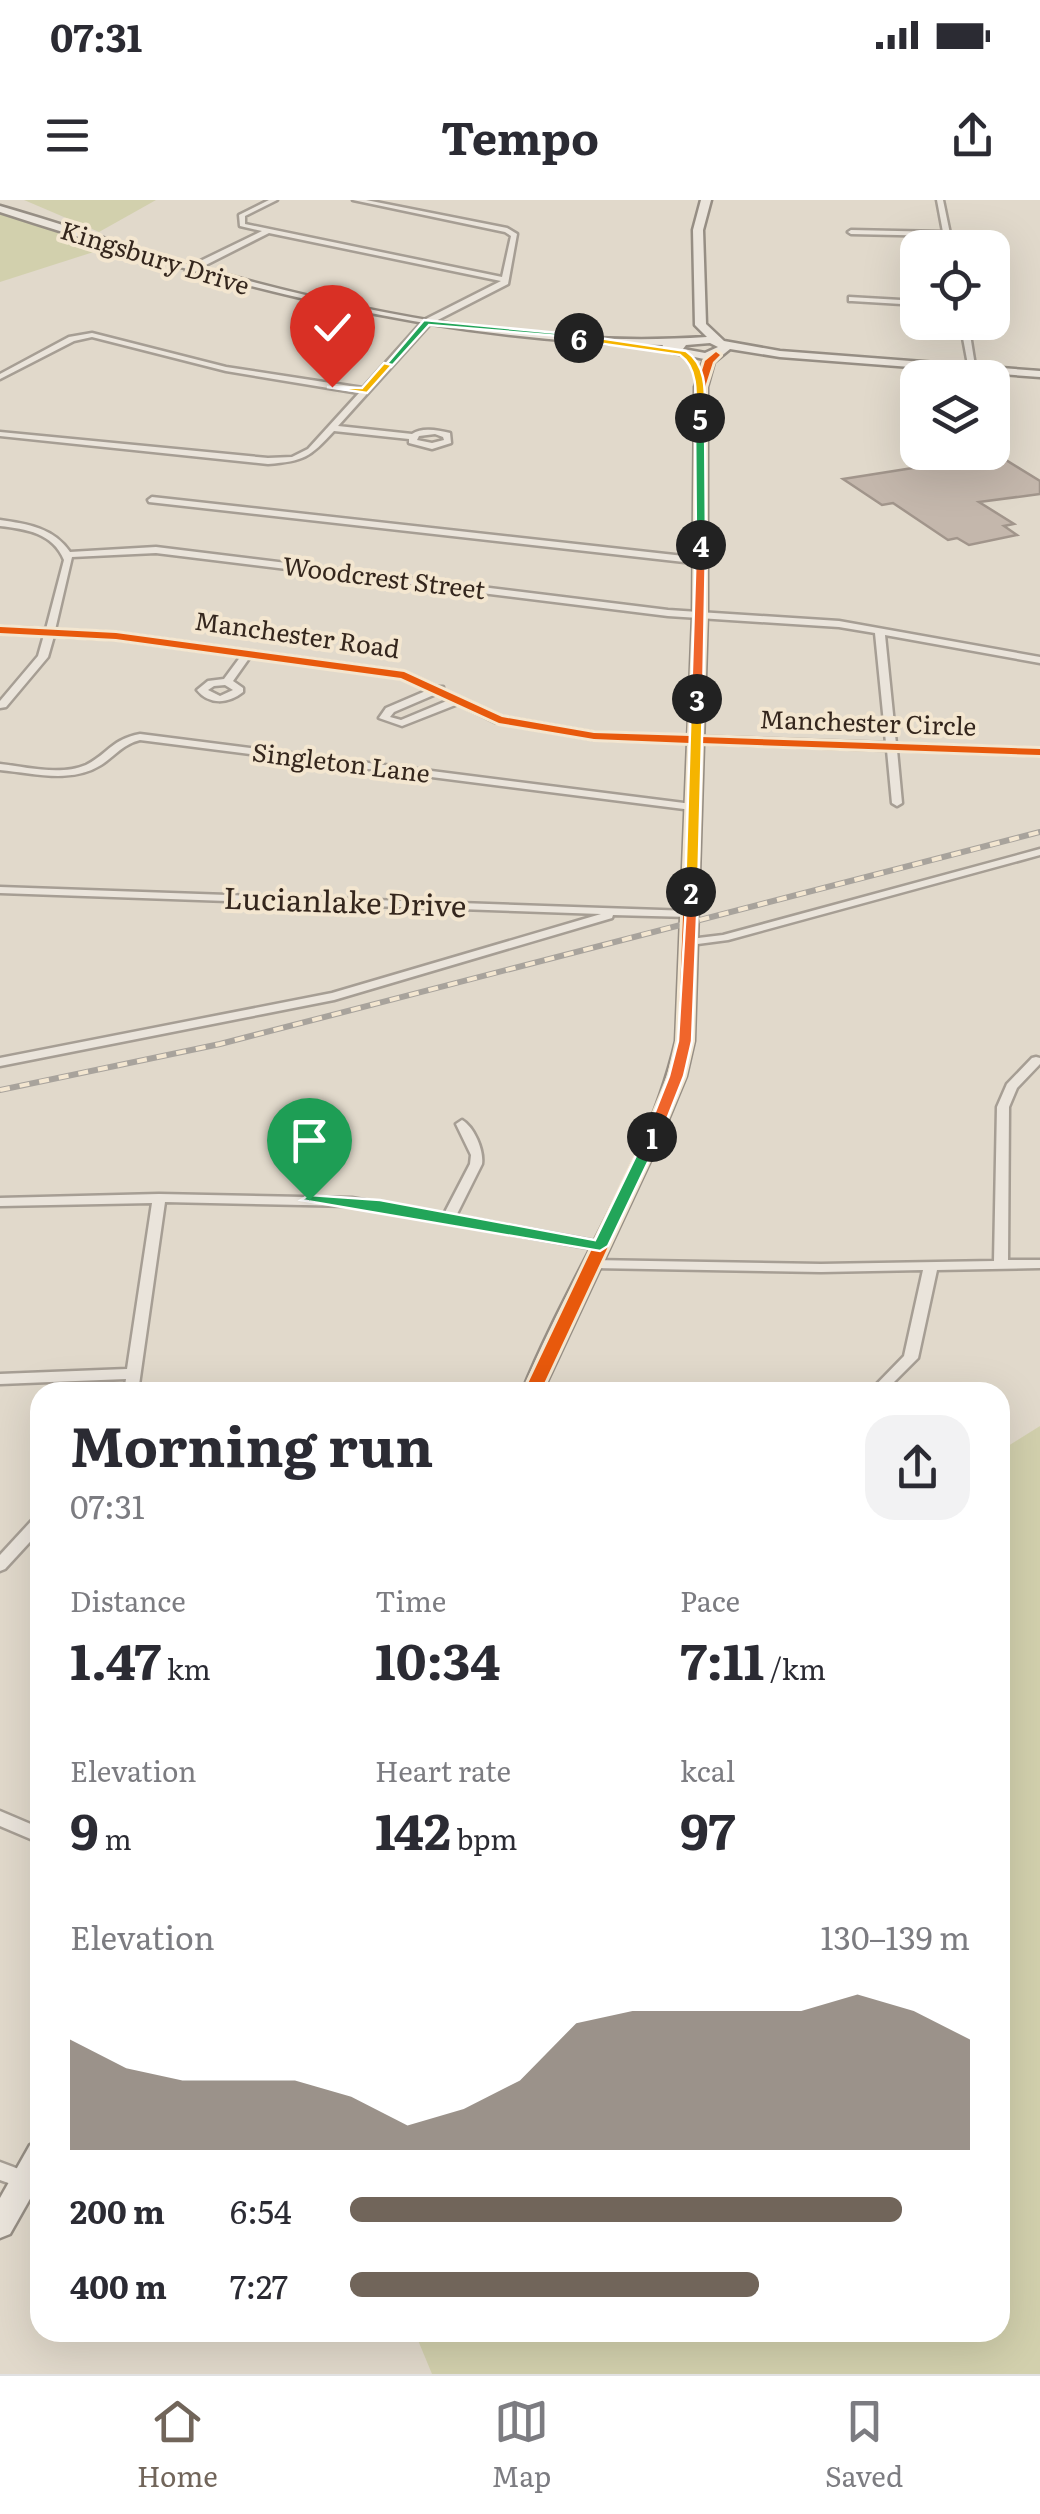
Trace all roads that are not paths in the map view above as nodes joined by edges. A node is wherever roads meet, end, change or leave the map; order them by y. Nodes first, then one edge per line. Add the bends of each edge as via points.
1 (274, 200) edge
2 (356, 200) edge
3 (706, 200) edge
4 (940, 200) edge
5 (0, 209) edge
6 (946, 230) edge
7 (266, 232) junction
8 (851, 232) dead end
9 (900, 233) edge
10 (189, 270) junction
11 (506, 280) junction
12 (852, 299) dead end
13 (900, 303) edge
14 (427, 322) junction
15 (702, 325) junction
16 (683, 347) junction
17 (719, 349) junction
18 (900, 364) edge
19 (1010, 372) edge
20 (1040, 374) edge
21 (0, 377) edge
22 (701, 387) junction
23 (364, 391) junction
24 (332, 428) junction
25 (0, 434) edge
26 (412, 437) dead end
27 (152, 500) dead end
28 (0, 523) edge
29 (68, 554) junction
30 (702, 561) junction
31 (700, 615) junction
32 (0, 630) edge
33 (880, 631) junction
34 (52, 634) junction
35 (248, 653) junction
36 (1040, 660) edge
37 (227, 682) dead end
38 (439, 689) junction
39 (459, 700) junction
40 (2, 705) edge
41 (695, 743) junction
42 (893, 749) junction
43 (1040, 752) edge
44 (0, 766) edge
45 (898, 803) dead end
46 (692, 807) junction
47 (1040, 852) edge
48 (0, 890) edge
49 (623, 912) junction
50 (690, 914) junction
51 (690, 942) junction
52 (1036, 1060) dead end
53 (0, 1062) edge
54 (462, 1124) dead end
55 (159, 1198) junction
56 (0, 1202) edge
57 (449, 1218) junction
58 (596, 1255) junction
59 (1040, 1264) edge
60 (1001, 1266) junction
61 (931, 1267) junction
62 (134, 1374) junction
63 (0, 1379) edge
64 (133, 1382) edge
65 (537, 1382) edge
66 (886, 1382) edge
67 (30, 1533) edge
68 (0, 1565) edge
69 (0, 1818) edge
70 (30, 1832) edge
71 (13, 2176) edge
72 (3, 2212) edge

1 - 7 street via 240,220
2 - 11 street via 512,232
3 - 15 street via 698,230
4 - 6 street
5 - 10 street, Kingsbury Drive
7 - 10 street
7 - 11 street
8 - 9 street
10 - 14 street, Kingsbury Drive via 299,300
11 - 14 street
12 - 13 street
14 - 16 street, Kingsbury Drive
14 - 23 street
15 - 16 street
15 - 17 street
16 - 17 street, Kingsbury Drive
16 - 22 street
17 - 18 street, Kingsbury Drive
17 - 22 street
19 - 20 street, Kingsbury Drive
21 - 23 street via 92,335 226,369
22 - 30 street
23 - 24 street
24 - 25 street via 305,454 278,462
24 - 26 street
27 - 30 street
28 - 29 street via 45,533
29 - 31 street, Woodcrest Street via 156,550
29 - 34 street
30 - 31 street
31 - 33 street
31 - 41 street
32 - 34 street, Manchester Road
33 - 36 street
33 - 42 street
34 - 35 street, Manchester Road
34 - 40 street via 40,663
35 - 37 street
35 - 38 street, Manchester Road via 404,674
38 - 39 street, Manchester Road
38 - 39 street via 383,716 402,723
39 - 41 street, Manchester Road via 531,727
41 - 42 street, Manchester Circle
41 - 46 street
42 - 43 street, Manchester Circle
42 - 45 street
44 - 46 street, Singleton Lane via 81,770 116,744 140,738
46 - 50 street
47 - 51 street
48 - 49 street, Lucianlake Drive
49 - 50 street, Lucianlake Drive
49 - 53 street via 334,996
50 - 51 street
51 - 58 street via 677,1076
52 - 60 street via 1011,1087 1004,1107
54 - 57 street via 476,1164
55 - 56 street
55 - 57 street via 352,1202
55 - 62 street
57 - 58 street
58 - 61 street
58 - 65 street
59 - 60 street
60 - 61 street
61 - 66 street via 911,1358
62 - 63 street
62 - 64 street
67 - 68 street
69 - 70 street
71 - 72 street

